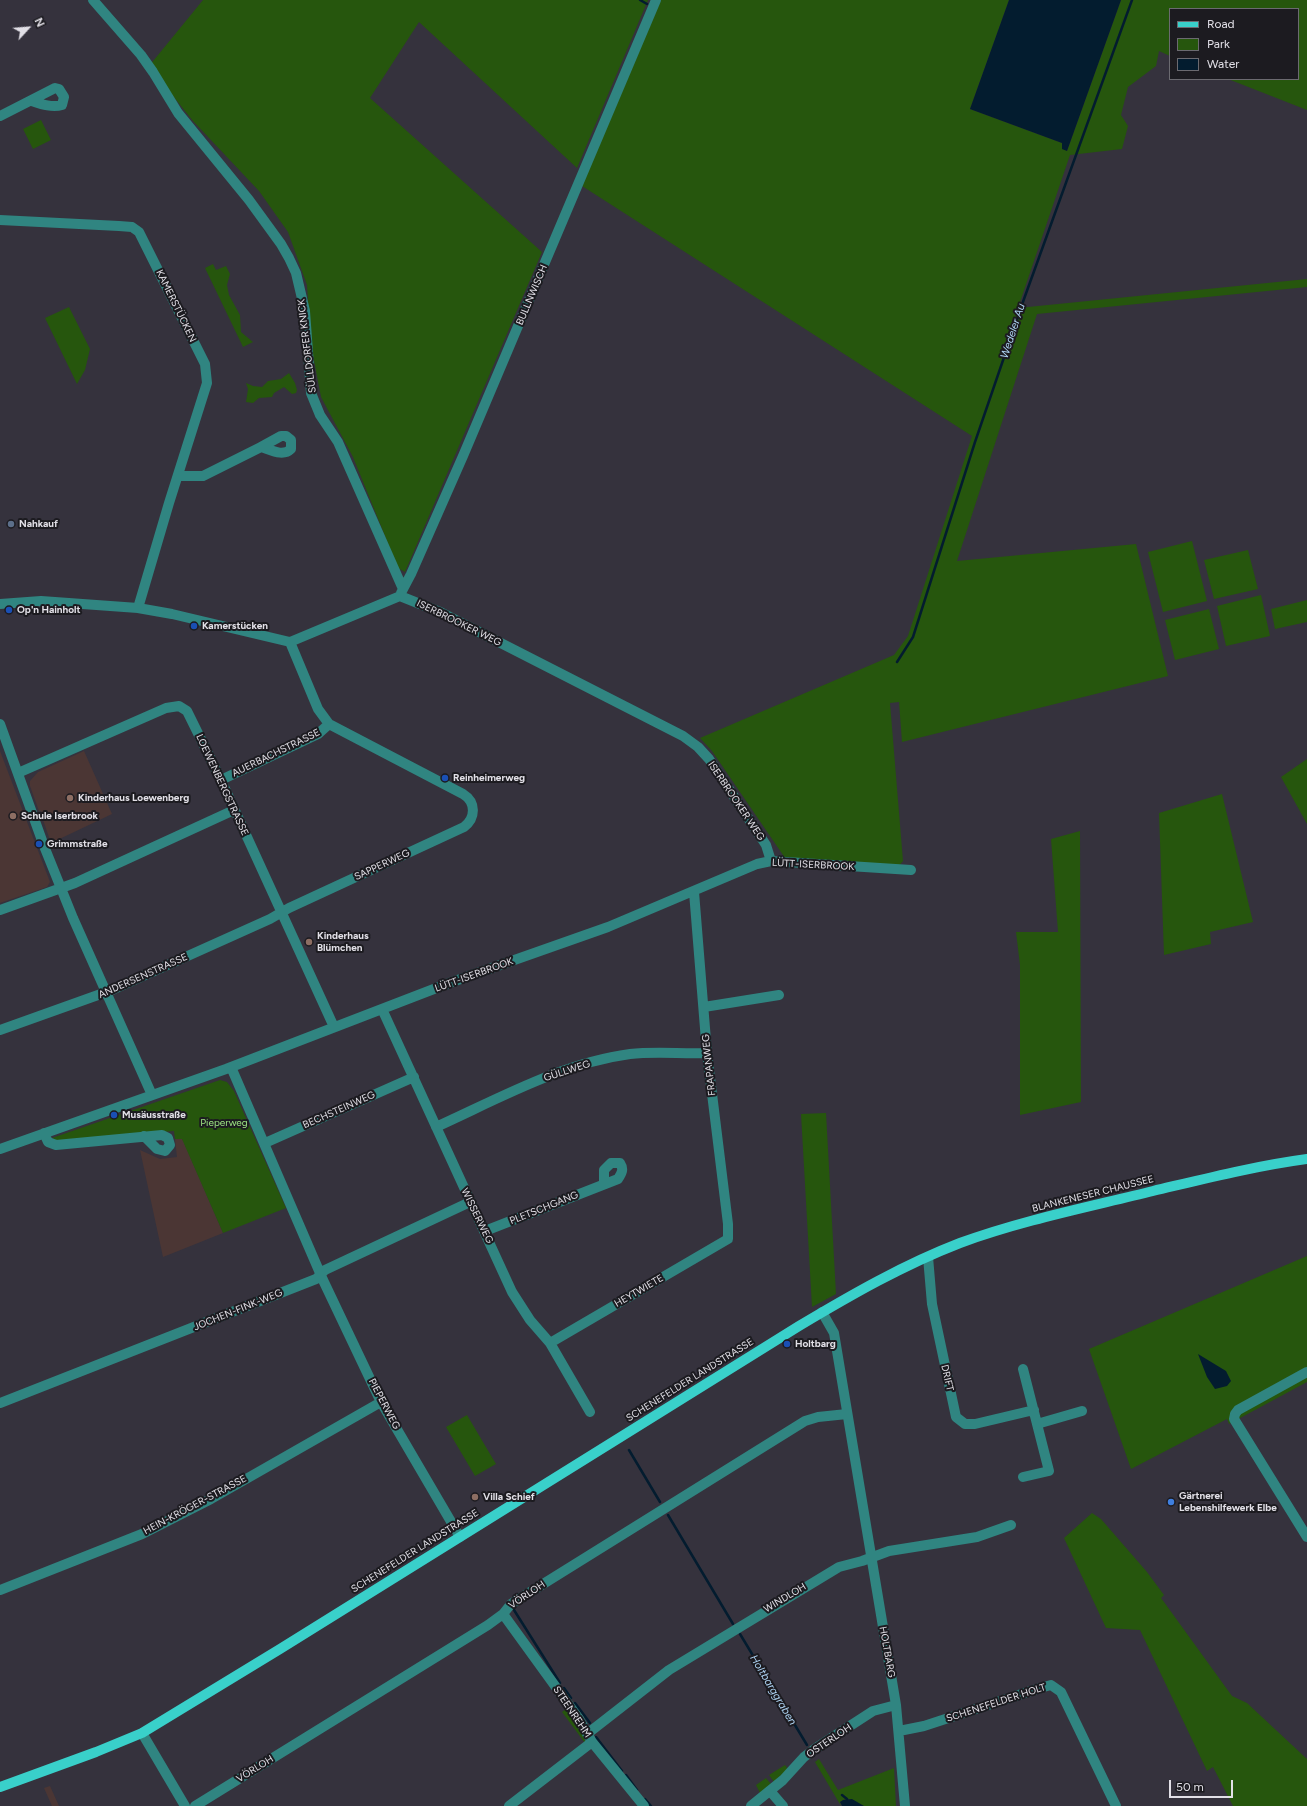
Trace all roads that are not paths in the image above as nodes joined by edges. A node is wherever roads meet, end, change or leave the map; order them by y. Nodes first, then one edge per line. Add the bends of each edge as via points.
1 (93, 0) edge
2 (656, 0) edge
3 (32, 101) dead end
4 (0, 116) edge
5 (0, 220) edge
6 (261, 448) dead end
7 (178, 476) junction
8 (401, 592) junction
9 (0, 604) edge
10 (138, 608) junction
11 (290, 642) junction
12 (0, 724) edge
13 (329, 724) junction
14 (18, 774) junction
15 (221, 780) junction
16 (234, 810) junction
17 (771, 861) junction
18 (911, 870) dead end
19 (60, 888) junction
20 (694, 892) junction
21 (0, 910) edge
22 (282, 913) junction
23 (105, 993) junction
24 (780, 995) dead end
25 (704, 1007) junction
26 (382, 1010) junction
27 (334, 1027) junction
28 (0, 1030) edge
29 (707, 1054) junction
30 (231, 1067) junction
31 (414, 1077) junction
32 (152, 1095) junction
33 (436, 1127) junction
34 (44, 1133) junction
35 (144, 1136) dead end
36 (265, 1143) junction
37 (0, 1149) edge
38 (1307, 1159) edge
39 (604, 1184) dead end
40 (470, 1202) junction
41 (485, 1231) junction
42 (728, 1239) joint
43 (928, 1257) junction
44 (892, 1273) joint
45 (321, 1274) junction
46 (822, 1312) junction
47 (550, 1343) junction
48 (1023, 1369) dead end
49 (1307, 1372) edge
50 (381, 1402) junction
51 (0, 1403) edge
52 (1034, 1410) junction
53 (1082, 1411) dead end
54 (590, 1412) dead end
55 (847, 1414) junction
56 (1037, 1424) junction
57 (1023, 1477) dead end
58 (1011, 1525) dead end
59 (460, 1537) junction
60 (1307, 1537) edge
61 (870, 1557) junction
62 (0, 1590) edge
63 (503, 1614) junction
64 (896, 1705) junction
65 (899, 1731) junction
66 (142, 1733) junction
67 (590, 1738) junction
68 (0, 1787) edge
69 (770, 1791) junction
70 (185, 1806) edge
71 (195, 1806) edge
72 (509, 1806) edge
73 (644, 1806) edge
74 (751, 1806) edge
75 (783, 1806) edge
76 (905, 1806) edge
77 (1116, 1806) edge

1 - 8 street, SÜLLDORFER KNICK via 141,55 178,113 249,200 290,258 305,310 311,393 338,442
2 - 8 street, BULLNWISCH via 463,456
3 - 4 street
5 - 7 street, KAMERSTÜCKEN via 132,227 139,232 205,364 207,375 207,383
6 - 7 street via 203,476
7 - 10 street, KAMERSTÜCKEN
8 - 11 street
8 - 17 street, ISERBROOKER WEG via 683,736 698,747 709,760 766,845
9 - 10 street via 41,601
10 - 11 street
11 - 13 street via 318,709
12 - 14 street
13 - 15 street, AUERBACHSTRASSE via 318,734
13 - 22 street, SAPPERWEG via 457,790 467,796 473,810 470,822 464,827
14 - 15 street, LOEWENBERGSTRASSE via 175,706 183,708 190,716
14 - 19 street
15 - 16 street, LOEWENBERGSTRASSE
16 - 19 street
16 - 22 street, LOEWENBERGSTRASSE
17 - 18 street, LÜTT-ISERBROOK
17 - 20 street, LÜTT-ISERBROOK via 757,864
19 - 21 street
19 - 23 street
20 - 25 street, FRAPANWEG
20 - 26 street, LÜTT-ISERBROOK via 608,927 452,982
22 - 23 street, ANDERSENSTRASSE
22 - 27 street, LOEWENBERGSTRASSE
23 - 28 street, ANDERSENSTRASSE
23 - 32 street
24 - 25 street
25 - 29 street, FRAPANWEG
26 - 27 street, LÜTT-ISERBROOK
26 - 31 street, WISSERWEG
27 - 30 street, LÜTT-ISERBROOK
29 - 33 street, GÜLLWEG via 632,1054 573,1067
29 - 42 street, FRAPANWEG
30 - 32 street, LÜTT-ISERBROOK
30 - 36 street, PIEPERWEG
31 - 33 street, WISSERWEG
31 - 36 street, BECHSTEINWEG
32 - 34 street, LÜTT-ISERBROOK
33 - 40 street, WISSERWEG
34 - 35 street via 48,1142 56,1145
34 - 37 street, LÜTT-ISERBROOK
36 - 45 street, PIEPERWEG
38 - 43 main road, BLANKENESER CHAUSSEE via 1238,1171 1041,1218 982,1236
39 - 41 street, PLETSCHGANG
40 - 41 street, WISSERWEG
40 - 45 street, JOCHEN-FINK-WEG
41 - 47 street, WISSERWEG via 512,1292 530,1320
42 - 47 street, HEYTWIETE
43 - 44 main road, BLANKENESER CHAUSSEE
43 - 52 street, DRIFT via 932,1304 956,1417 965,1424 975,1424
44 - 46 main road, SCHENEFELDER LANDSTRASSE
45 - 50 street, PIEPERWEG
45 - 51 street, JOCHEN-FINK-WEG via 316,1279
46 - 55 street, HOLTBARG via 834,1333
46 - 59 main road, SCHENEFELDER LANDSTRASSE
47 - 54 street, WISSERWEG
48 - 52 street
49 - 60 street via 1238,1410 1234,1419
50 - 59 street, PIEPERWEG
50 - 62 street, HEIN-KRÖGER-STRASSE via 211,1499 142,1534
52 - 56 street
53 - 56 street
55 - 61 street, HOLTBARG
55 - 63 street, VÖRLOH via 805,1421 511,1604
56 - 57 street via 1049,1470
58 - 61 street, WINDLOH via 977,1537 889,1551
59 - 66 main road, SCHENEFELDER LANDSTRASSE
61 - 64 street, HOLTBARG
61 - 67 street, WINDLOH via 833,1570 669,1670
63 - 67 street, STEENREHM
63 - 71 street, VÖRLOH
64 - 65 street, HOLTBARG
64 - 69 street, OSTERLOH via 873,1711 816,1748
65 - 76 street, HOLTBARG
65 - 77 street, SCHENEFELDER HOLT via 924,1726 1051,1686 1061,1692
66 - 68 main road, SCHENEFELDER LANDSTRASSE
66 - 70 street
67 - 72 street, WINDLOH
67 - 73 street, STEENREHM
69 - 74 street, OSTERLOH
69 - 75 street

